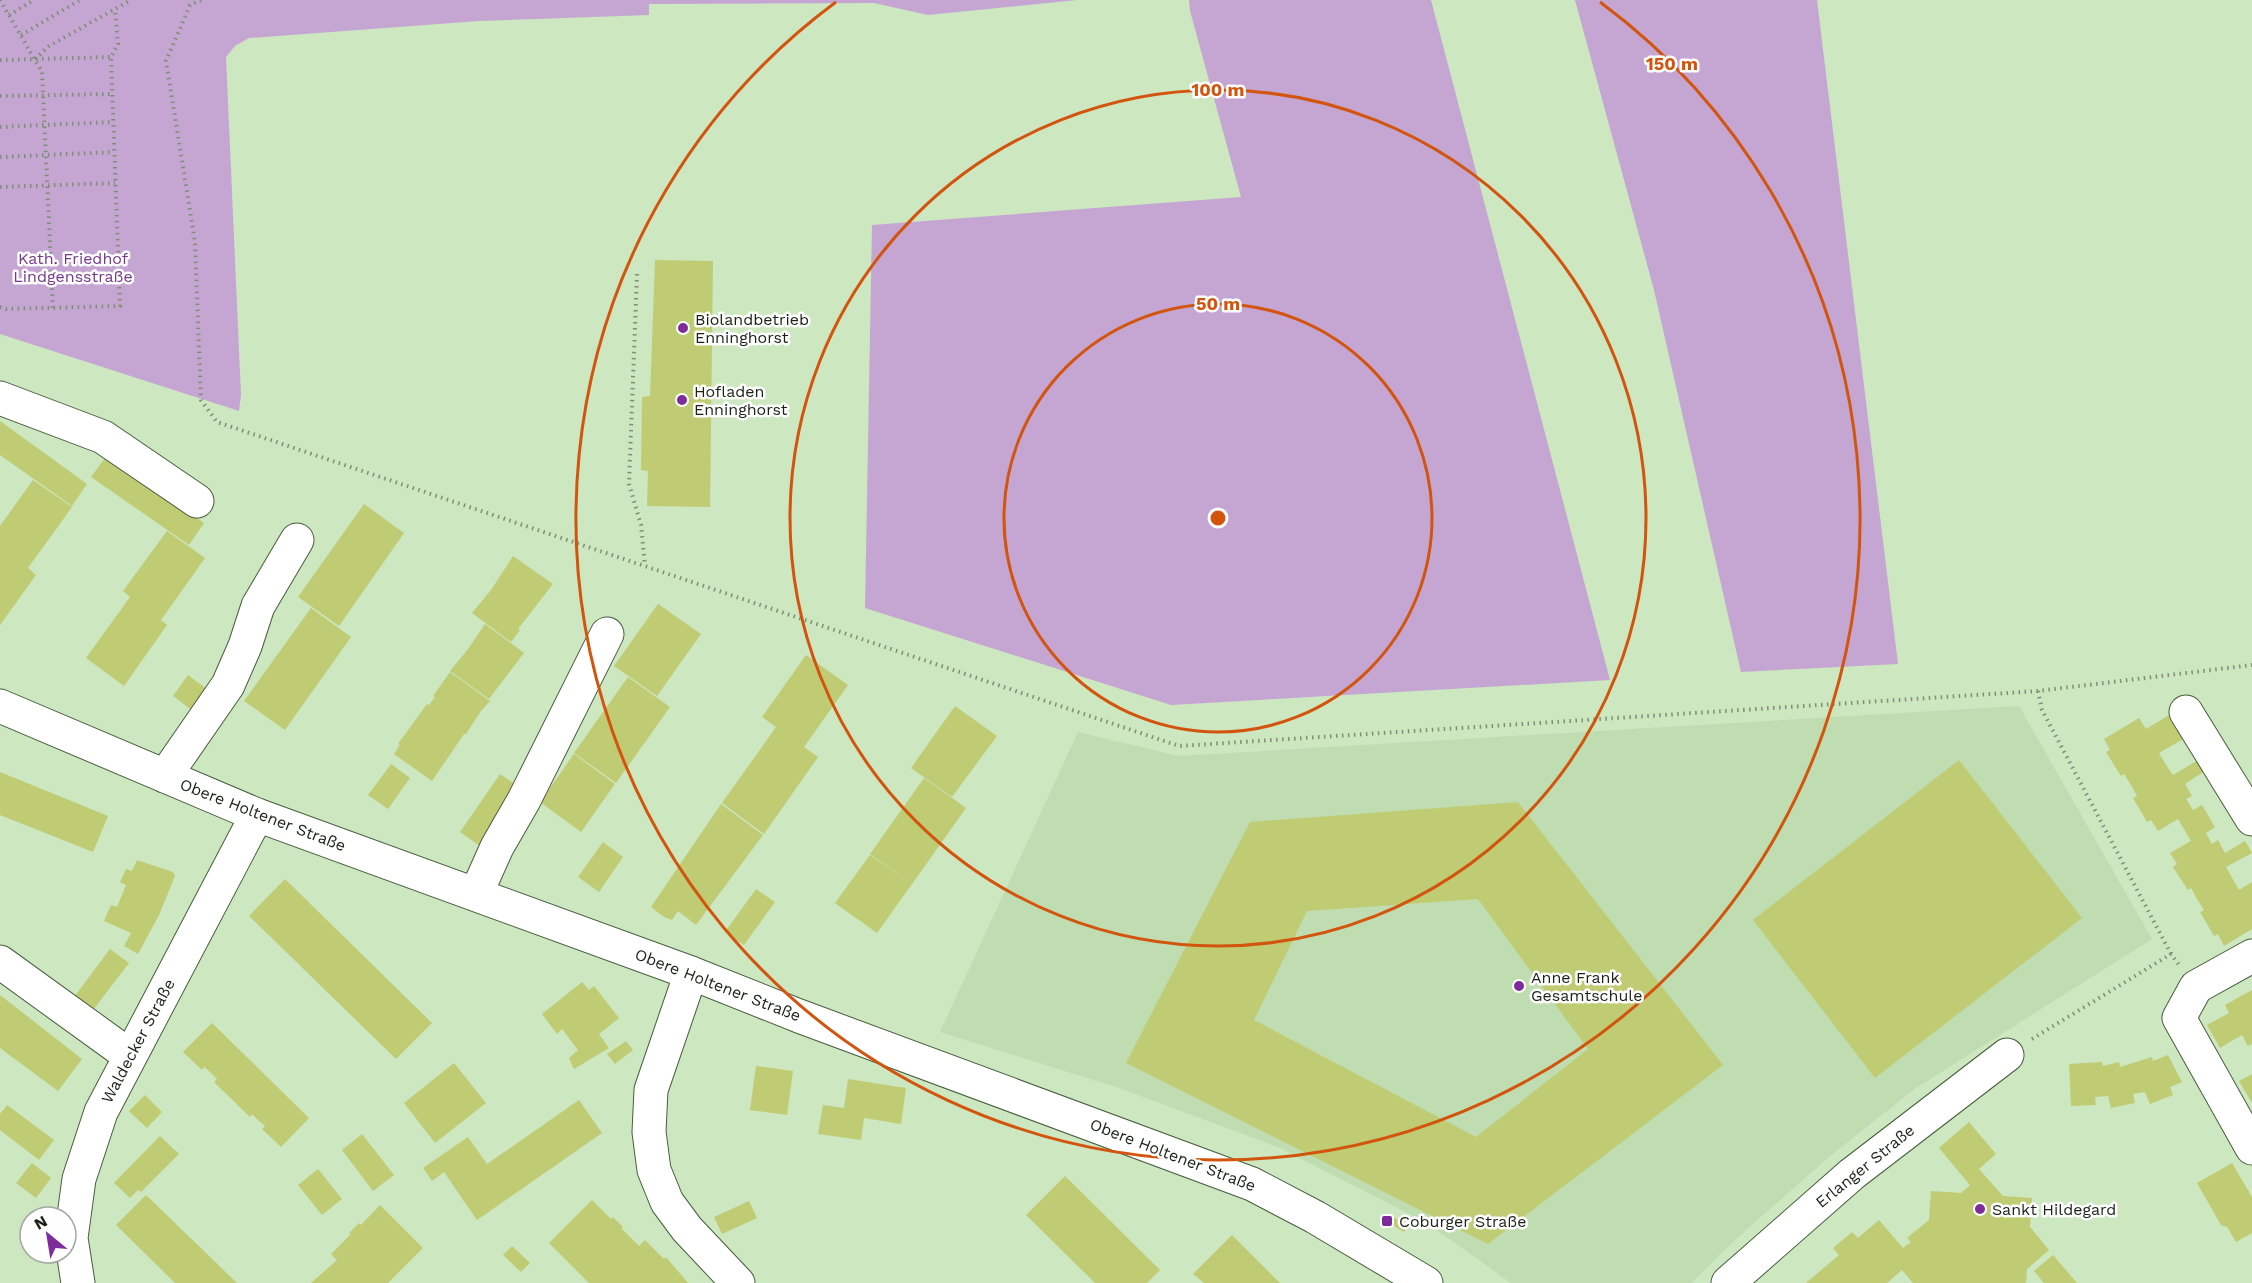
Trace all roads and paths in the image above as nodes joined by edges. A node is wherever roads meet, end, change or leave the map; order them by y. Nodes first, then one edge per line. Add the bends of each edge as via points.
1 (0, 0) edge
2 (34, 0) edge
3 (80, 0) edge
4 (130, 0) edge
5 (201, 0) edge
6 (5, 8) junction
7 (115, 9) junction
8 (0, 11) edge
9 (9, 15) junction
10 (21, 35) junction
11 (111, 57) junction
12 (35, 59) junction
13 (0, 60) edge
14 (43, 94) junction
15 (112, 94) junction
16 (0, 96) edge
17 (113, 122) junction
18 (45, 125) junction
19 (0, 127) edge
20 (114, 152) junction
21 (46, 156) junction
22 (0, 157) edge
23 (115, 183) junction
24 (47, 186) junction
25 (0, 187) edge
26 (637, 274) dead end
27 (0, 307) edge
28 (53, 309) junction
29 (0, 398) edge
30 (197, 501) dead end
31 (297, 540) dead end
32 (645, 566) junction
33 (607, 634) dead end
34 (2252, 665) edge
35 (2038, 691) junction
36 (0, 706) edge
37 (2186, 712) dead end
38 (165, 776) junction
39 (257, 815) junction
40 (2252, 819) edge
41 (476, 894) junction
42 (2171, 954) junction
43 (2252, 956) edge
44 (0, 962) edge
45 (691, 973) junction
46 (2196, 987) junction
47 (2007, 1055) joint
48 (130, 1056) junction
49 (2248, 1130) edge
50 (78, 1283) edge
51 (738, 1283) edge
52 (1426, 1283) edge
53 (1728, 1283) edge

1 - 6 path
2 - 9 path
3 - 10 path
4 - 7 path
5 - 32 path via 190,5 166,61 195,242 201,400 217,422
6 - 8 path
6 - 9 path
7 - 11 path via 118,44
7 - 12 path via 49,46
9 - 10 path
10 - 12 path
11 - 12 path
11 - 15 path
12 - 13 path
12 - 14 path via 42,72
14 - 15 path
14 - 16 path
14 - 18 path
15 - 17 path
17 - 18 path
17 - 20 path
18 - 19 path
18 - 21 path
20 - 21 path
20 - 23 path
21 - 22 path
21 - 24 path
23 - 24 path
23 - 28 path via 120,306
24 - 25 path
24 - 28 path
26 - 32 path via 629,484
27 - 28 path
29 - 30 street via 103,437
31 - 38 street via 258,606 228,685
32 - 35 path via 1179,746
33 - 41 street
34 - 35 path
35 - 42 path via 2042,710
36 - 38 street, Obere Holtener Straße
37 - 40 street
38 - 39 street, Obere Holtener Straße
39 - 41 street, Obere Holtener Straße
39 - 48 street, Waldecker Straße
41 - 45 street, Obere Holtener Straße
42 - 46 path
42 - 47 path
43 - 46 street
44 - 48 street
45 - 51 street via 651,1090 648,1132 654,1170 667,1202
45 - 52 street, Obere Holtener Straße via 1252,1184
46 - 49 street via 2179,1018
47 - 53 street, Erlanger Straße via 1852,1174
48 - 50 street, Waldecker Straße via 101,1112 79,1179 71,1238

